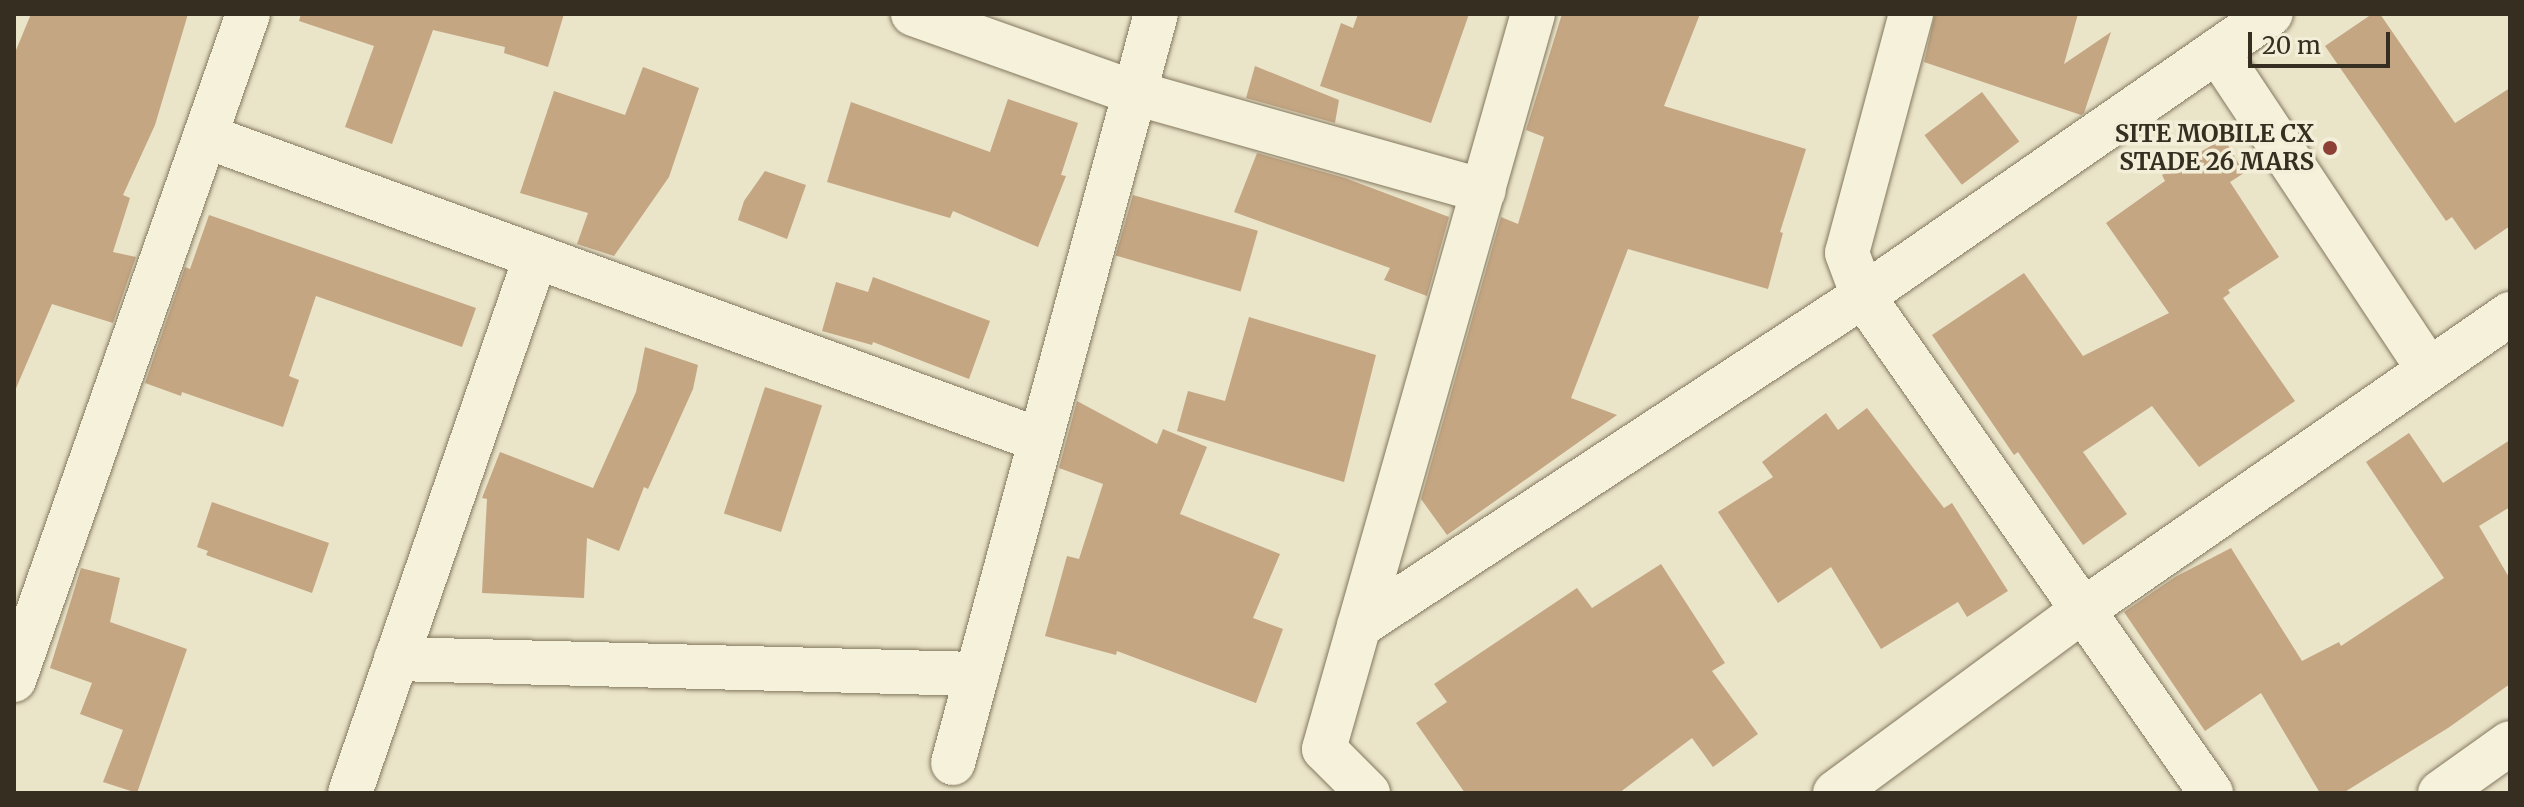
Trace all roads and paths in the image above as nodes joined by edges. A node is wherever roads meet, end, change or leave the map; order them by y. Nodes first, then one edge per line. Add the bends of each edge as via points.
1 (248, 14) edge
2 (913, 14) edge
3 (1156, 14) edge
4 (1533, 14) edge
5 (1911, 14) edge
6 (2271, 14) edge
7 (2217, 51) junction
8 (1135, 93) junction
9 (205, 136) junction
10 (1483, 191) junction
11 (536, 256) junction
12 (1863, 296) junction
13 (2510, 314) edge
14 (2429, 370) junction
15 (1040, 440) junction
16 (2083, 610) junction
17 (1359, 626) junction
18 (396, 659) junction
19 (977, 674) junction
20 (14, 680) edge
21 (2510, 743) edge
22 (953, 763) dead end
23 (350, 793) edge
24 (1368, 793) edge
25 (1835, 793) edge
26 (2211, 793) edge
27 (2440, 793) edge

1 - 9 street
2 - 8 street
3 - 8 street
4 - 10 street
5 - 12 street via 1847,253
6 - 7 street
7 - 12 street
7 - 14 street
8 - 10 street
8 - 15 street
9 - 11 street
9 - 20 street
10 - 17 street
11 - 15 street
11 - 18 street
12 - 16 street
12 - 17 street
13 - 14 street
14 - 16 street
15 - 19 street
16 - 25 street
16 - 26 street
17 - 24 street via 1324,749
18 - 19 street
18 - 23 street
19 - 22 street
21 - 27 street

